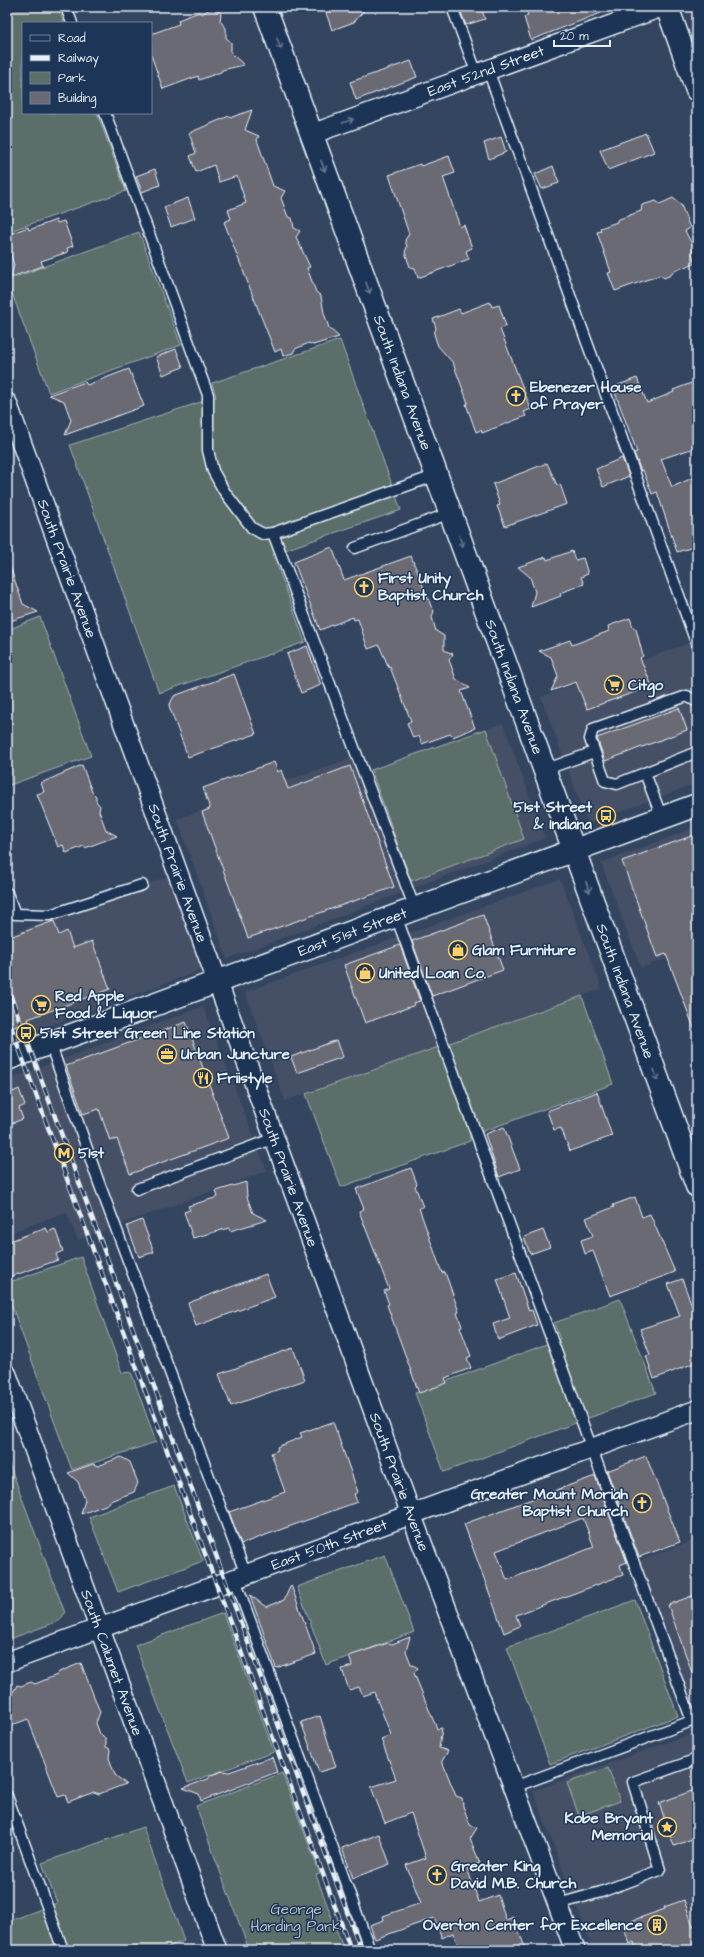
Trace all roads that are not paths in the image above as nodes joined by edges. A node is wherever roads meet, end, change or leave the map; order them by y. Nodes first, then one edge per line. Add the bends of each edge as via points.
1 (66, 7) edge
2 (265, 7) edge
3 (452, 7) edge
4 (661, 7) edge
5 (667, 7) edge
6 (72, 22) edge
7 (482, 72) junction
8 (697, 90) edge
9 (105, 114) edge
10 (312, 134) junction
11 (7, 403) edge
12 (436, 475) junction
13 (450, 512) junction
14 (274, 533) junction
15 (355, 548) dead end
16 (697, 645) edge
17 (697, 702) edge
18 (594, 752) junction
19 (697, 752) edge
20 (544, 770) junction
21 (645, 773) junction
22 (697, 805) edge
23 (662, 818) junction
24 (574, 850) junction
25 (142, 885) dead end
26 (7, 893) edge
27 (406, 913) junction
28 (218, 982) junction
29 (50, 1044) junction
30 (7, 1059) edge
31 (275, 1138) junction
32 (693, 1161) edge
33 (697, 1186) edge
34 (137, 1188) dead end
35 (7, 1375) edge
36 (697, 1410) edge
37 (591, 1448) junction
38 (411, 1514) junction
39 (240, 1577) junction
40 (99, 1629) junction
41 (7, 1662) edge
42 (694, 1720) edge
43 (697, 1758) edge
44 (514, 1787) junction
45 (7, 1796) edge
46 (558, 1904) junction
47 (63, 1950) edge
48 (217, 1950) edge
49 (370, 1950) edge
50 (575, 1950) edge

1 - 6 lane
2 -> 10 street, South Indiana Avenue
3 - 7 lane
4 - 7 street, East 52nd Street
5 - 8 street
10 -> 7 street, East 52nd Street
7 - 16 lane
9 - 14 lane via 206,388 209,410 208,450 213,471 224,491 252,528 263,534
10 -> 12 street, South Indiana Avenue
11 - 28 street, South Prairie Avenue
12 - 13 street, South Indiana Avenue
12 - 14 lane
13 - 15 lane
13 -> 20 street, South Indiana Avenue
14 - 27 lane
17 - 18 lane via 687,696 594,729 590,739
18 - 20 lane
18 - 21 lane via 604,781 617,784
19 - 21 lane
20 - 24 street, South Indiana Avenue
21 - 23 lane
22 - 23 street, East 51st Street
23 - 24 street, East 51st Street
24 - 27 street, East 51st Street
24 -> 32 street, South Indiana Avenue
25 - 26 lane via 50,915 15,914
27 - 28 street, East 51st Street
27 - 37 lane
28 - 29 street, East 51st Street
28 - 31 street, South Prairie Avenue
29 - 30 street, East 51st Street
29 - 39 lane
31 - 34 lane
31 - 38 street, South Prairie Avenue
32 - 33 street, South Indiana Avenue
35 - 40 street, South Calumet Avenue
36 - 37 street, East 50th Street
37 - 38 street, East 50th Street
37 - 42 lane
38 - 39 street, East 50th Street
38 - 44 street, South Prairie Avenue
39 - 40 street, East 50th Street
39 - 49 lane
40 - 41 street, East 50th Street
40 - 48 street, South Calumet Avenue
42 - 44 lane
43 - 46 lane via 632,1782 660,1870 601,1892
44 - 46 street, South Prairie Avenue
45 - 47 lane
46 - 50 street, South Prairie Avenue

